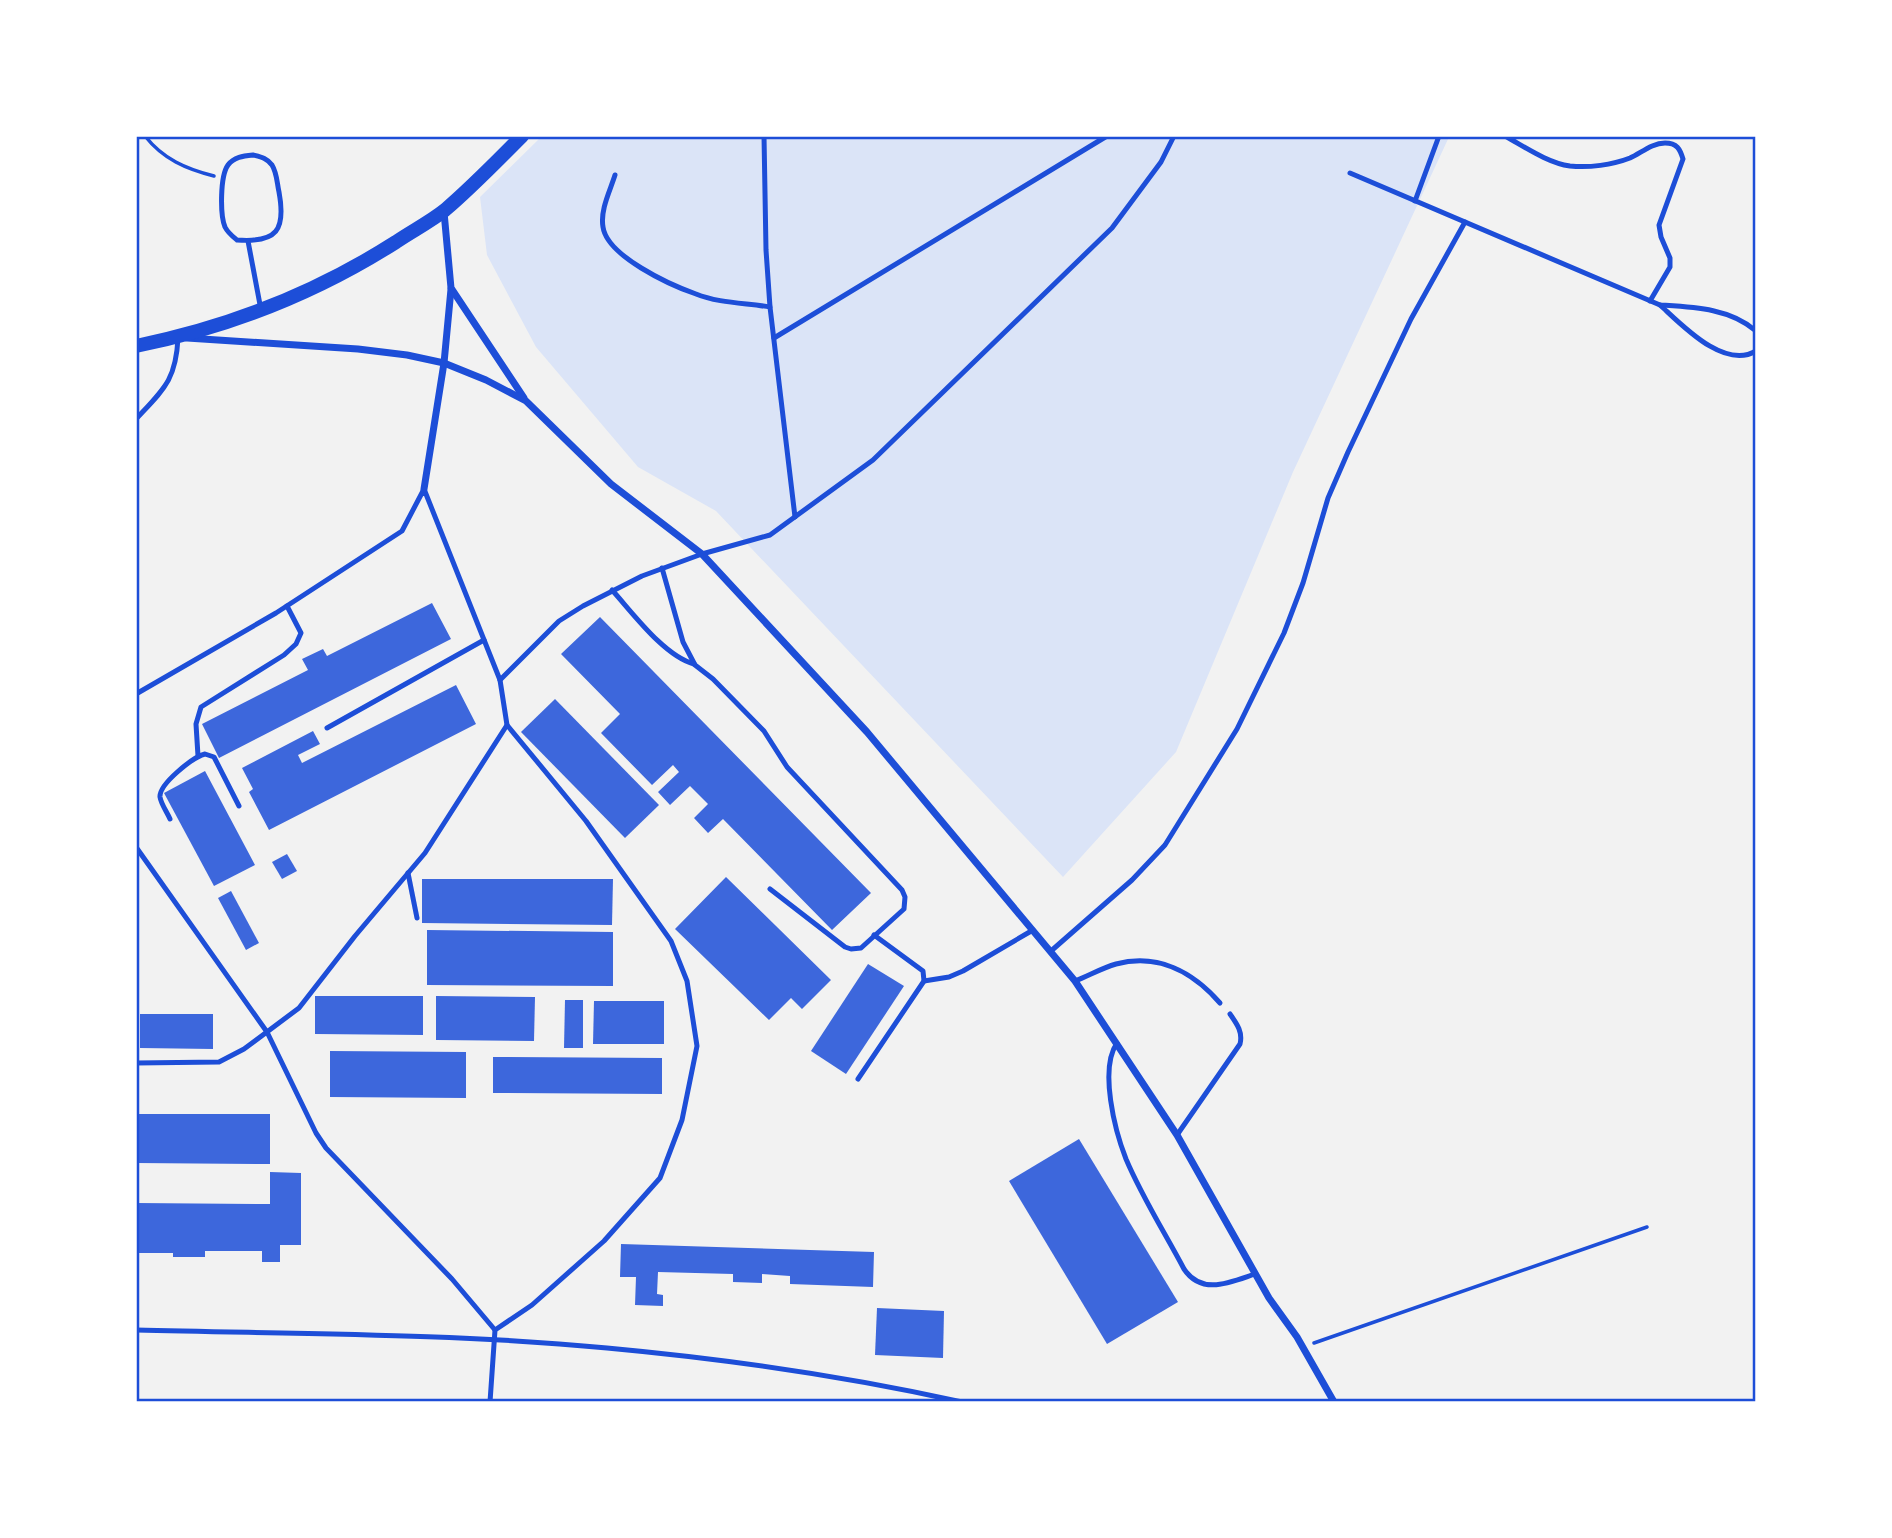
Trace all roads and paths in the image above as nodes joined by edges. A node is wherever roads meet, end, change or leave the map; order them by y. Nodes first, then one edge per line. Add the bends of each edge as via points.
1 (145, 136) edge
2 (522, 136) edge
3 (764, 136) edge
4 (1107, 136) edge
5 (1174, 136) edge
6 (1439, 136) edge
7 (1505, 136) edge
8 (1350, 173) dead end
9 (615, 175) dead end
10 (222, 178) junction
11 (1415, 201) junction
12 (443, 211) junction
13 (1465, 222) junction
14 (248, 241) junction
15 (452, 288) junction
16 (1650, 301) junction
17 (1660, 305) junction
18 (770, 307) junction
19 (261, 311) junction
20 (1755, 331) edge
21 (178, 338) junction
22 (774, 338) junction
23 (136, 346) edge
24 (1755, 351) edge
25 (444, 363) junction
26 (526, 401) junction
27 (136, 419) edge
28 (424, 489) junction
29 (795, 517) junction
30 (702, 554) junction
31 (662, 568) junction
32 (612, 590) junction
33 (287, 606) junction
34 (484, 640) junction
35 (695, 665) junction
36 (500, 680) junction
37 (136, 694) edge
38 (508, 725) junction
39 (327, 728) dead end
40 (198, 756) junction
41 (239, 806) dead end
42 (170, 819) dead end
43 (136, 847) edge
44 (408, 873) junction
45 (770, 889) dead end
46 (417, 918) dead end
47 (1033, 930) junction
48 (874, 935) junction
49 (1051, 951) junction
50 (924, 981) junction
51 (1075, 981) junction
52 (1220, 1003) dead end
53 (1230, 1014) dead end
54 (267, 1032) junction
55 (1116, 1043) junction
56 (136, 1063) edge
57 (858, 1079) dead end
58 (1177, 1135) junction
59 (1647, 1227) dead end
60 (1255, 1274) junction
61 (136, 1330) edge
62 (495, 1331) junction
63 (492, 1340) junction
64 (1303, 1347) junction
65 (490, 1402) edge
66 (962, 1402) edge
67 (1334, 1402) edge

1 - 10 path via 170,160
2 - 12 main road
3 - 18 lane
4 - 22 lane
5 - 29 lane via 1161,162 1112,228 873,460
6 - 11 lane
7 - 16 lane via 1568,166 1615,163 1663,143 1679,148 1684,159 1660,225 1670,267
8 - 11 lane
9 - 18 lane via 602,216 603,230 628,261 697,295
10 - 14 lane via 225,226 237,240
10 - 14 lane via 226,167 242,156 265,158 273,166 282,219 271,235
11 - 13 lane
12 - 15 street
12 - 19 main road via 355,268
13 - 16 lane
13 - 49 lane via 1411,319 1348,452 1328,498 1284,633 1237,729 1166,845
14 - 19 lane
15 - 25 street
15 - 26 street
16 - 17 lane
17 - 20 lane via 1701,307
17 - 24 lane via 1714,348 1730,355
18 - 22 lane
19 - 21 main road
21 - 23 main road
21 - 25 street via 358,349
21 - 27 lane via 172,376
22 - 29 lane
25 - 26 street
25 - 28 street
26 - 30 street via 611,484
28 - 33 lane via 402,531
28 - 34 lane
29 - 30 lane via 769,535
30 - 31 lane
30 - 47 street via 867,732
31 - 32 lane
31 - 35 lane via 683,642
32 - 35 lane via 652,635 684,662
32 - 36 lane via 559,621
33 - 37 lane
33 - 40 lane via 301,633 296,644 201,708 196,724
34 - 36 lane
34 - 39 lane
35 - 48 lane via 764,731 787,767 902,890 904,909
36 - 38 lane
38 - 44 lane
38 - 62 lane via 586,821 671,941 687,981 697,1046 682,1119 660,1178 604,1241 532,1305
40 - 41 lane via 215,757
40 - 42 lane via 160,794
43 - 54 lane
44 - 46 lane
44 - 54 lane via 299,1008
45 - 48 lane via 845,947 857,949
47 - 49 street
47 - 50 lane via 963,971
48 - 50 lane via 923,971
49 - 51 street
50 - 57 lane
51 - 52 lane via 1117,964 1159,963 1185,971
51 - 55 street
53 - 58 lane via 1242,1037 1240,1044
54 - 56 lane via 219,1062
54 - 62 lane via 326,1148 452,1279
55 - 58 street
55 - 60 lane via 1109,1074 1117,1130 1126,1158 1184,1269 1199,1283 1217,1285
58 - 60 street
59 - 64 path
60 - 64 street
61 - 63 lane
62 - 63 lane
63 - 65 lane
63 - 66 lane via 607,1348 836,1376
64 - 67 street

